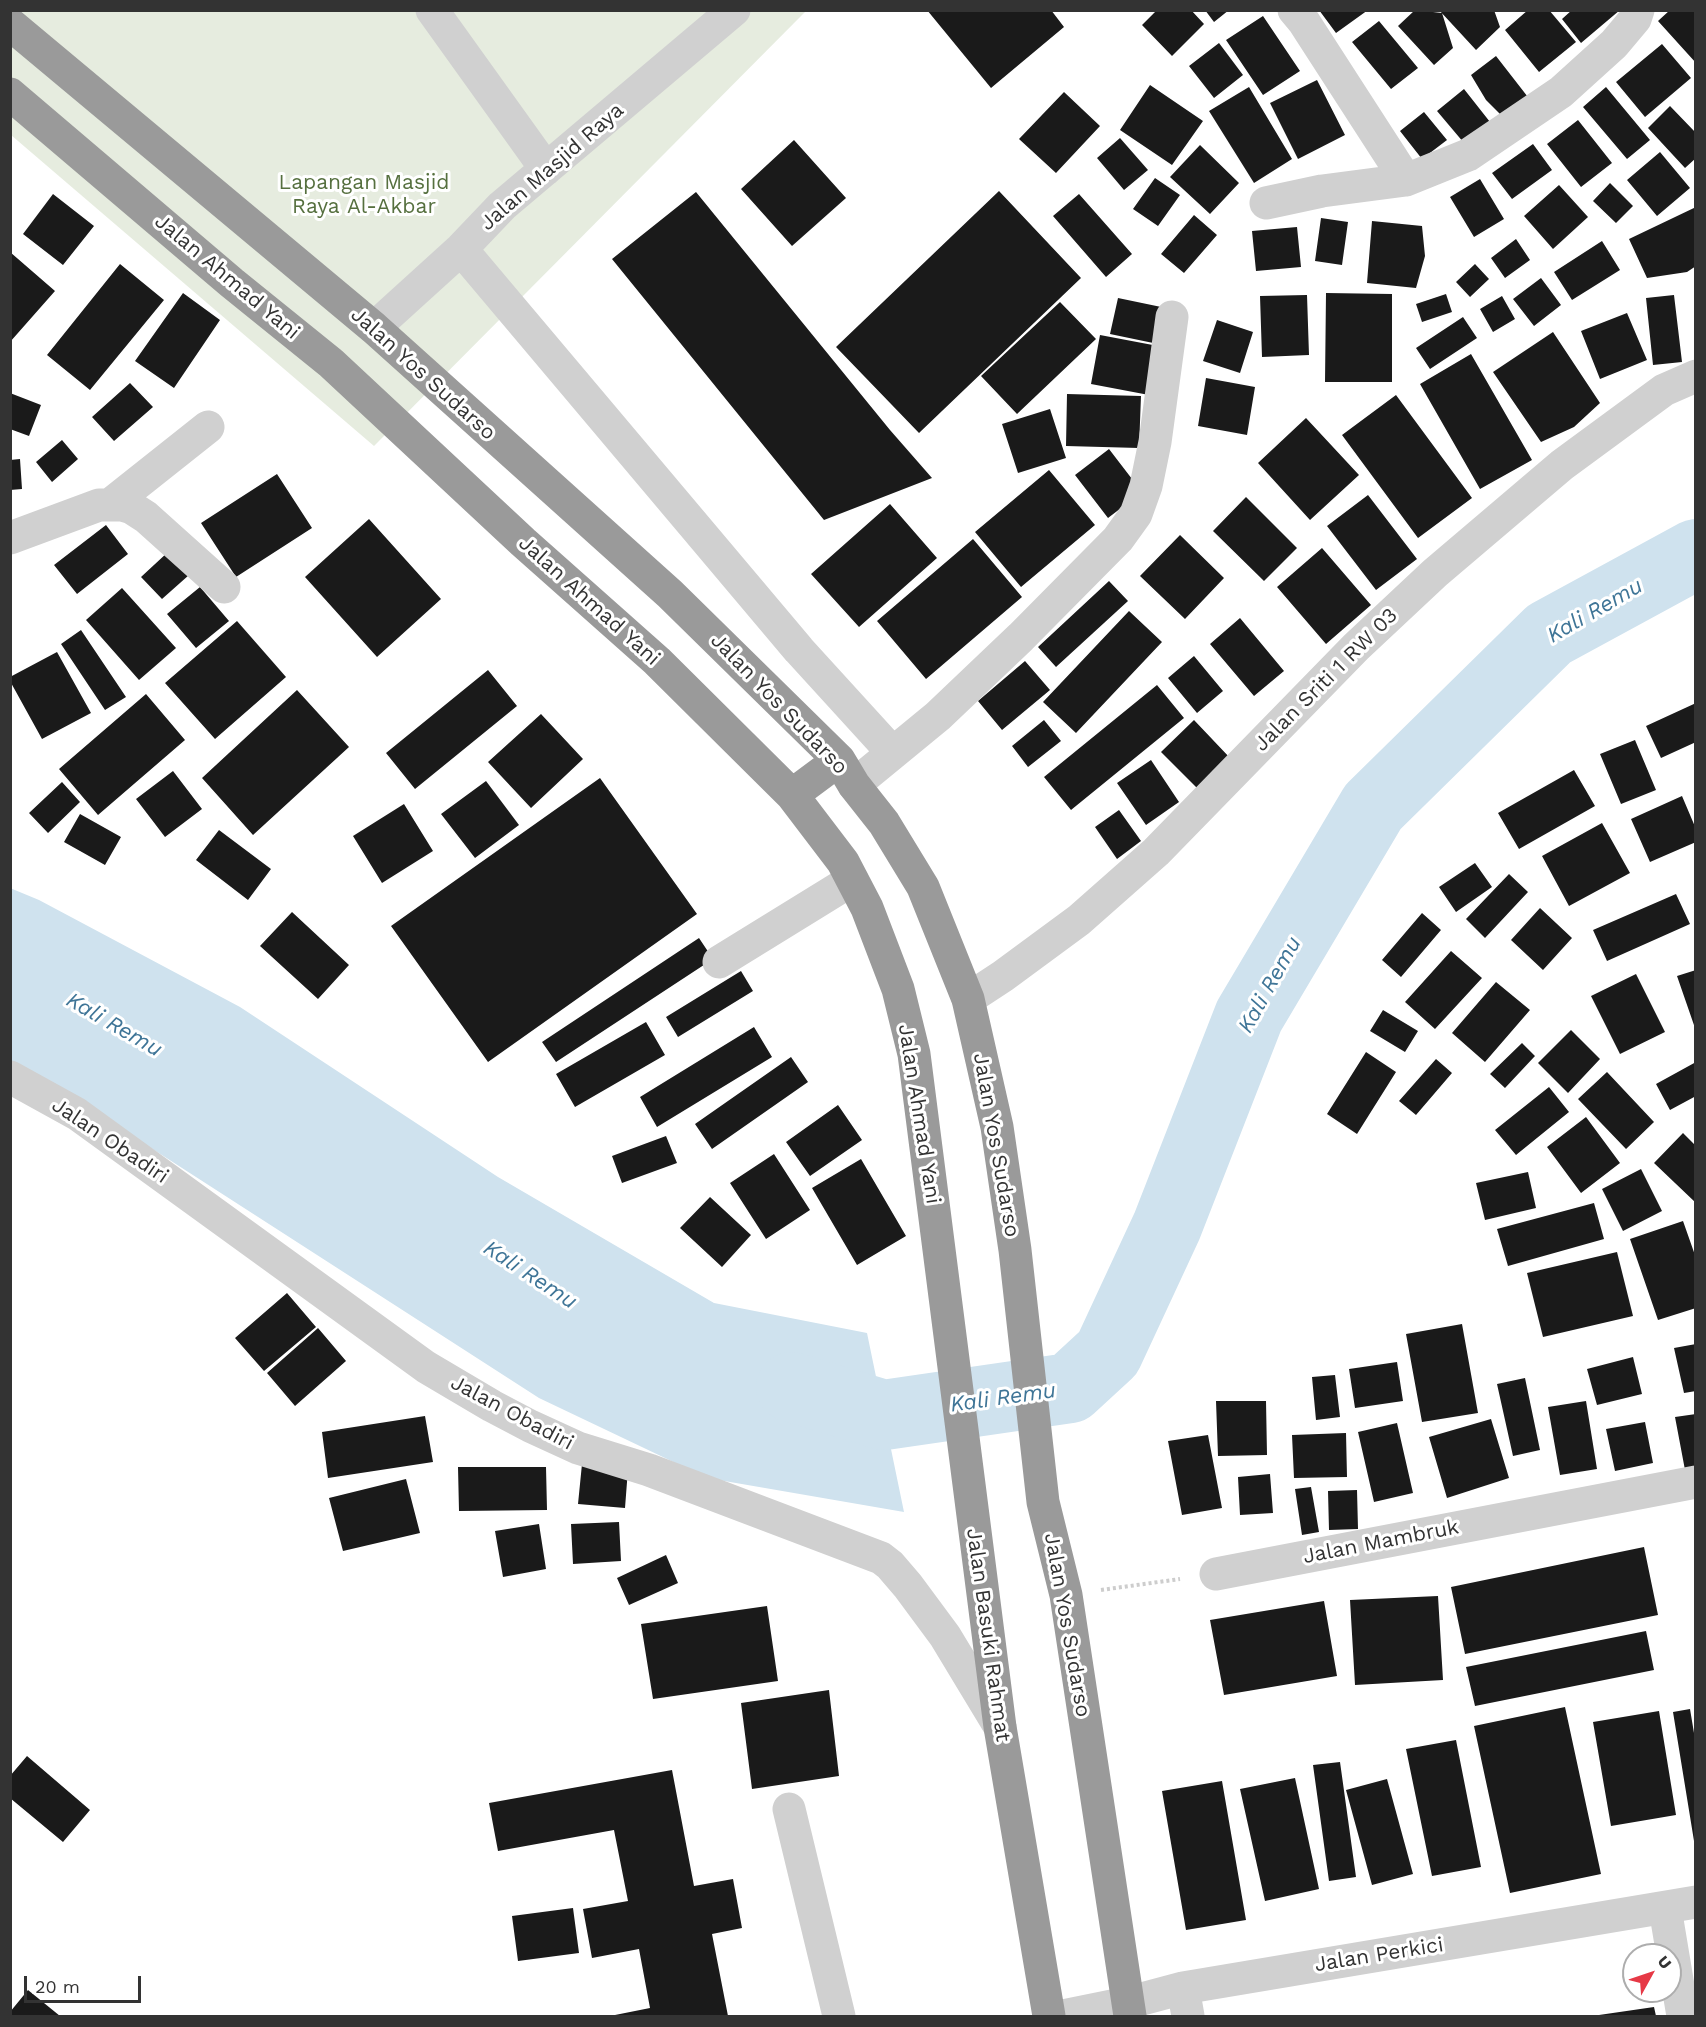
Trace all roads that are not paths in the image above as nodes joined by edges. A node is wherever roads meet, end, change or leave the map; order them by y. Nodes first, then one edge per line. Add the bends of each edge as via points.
1 (432, 10) edge
2 (734, 10) edge
3 (1294, 10) edge
4 (1638, 10) edge
5 (10, 24) edge
6 (10, 94) edge
7 (546, 169) junction
8 (1406, 180) junction
9 (1266, 203) dead end
10 (461, 249) junction
11 (1172, 317) dead end
12 (374, 328) junction
13 (1695, 376) edge
14 (208, 428) dead end
15 (111, 504) junction
16 (10, 538) edge
17 (224, 587) dead end
18 (892, 752) junction
19 (847, 772) junction
20 (792, 795) junction
21 (852, 880) junction
22 (719, 962) dead end
23 (968, 999) junction
24 (10, 1077) edge
25 (939, 1252) joint
26 (1695, 1482) edge
27 (1216, 1574) road end
28 (1000, 1727) junction
29 (789, 1809) dead end
30 (1680, 1905) edge
31 (1186, 2002) edge
32 (1129, 2010) edge
33 (839, 2016) edge
34 (1049, 2016) edge
35 (1063, 2016) edge
36 (1683, 2016) edge

1 - 7 street
2 - 7 street, Jalan Masjid Raya
3 - 8 street
4 - 8 street via 1614,44 1561,92 1468,155
5 - 12 highway, Jalan Yos Sudarso
6 - 20 highway, Jalan Ahmad Yani via 331,363 657,662
7 - 10 street, Jalan Masjid Raya via 502,206
8 - 9 street
10 - 12 street, Jalan Masjid Raya
10 - 18 street via 799,650
11 - 18 street via 1153,453 1136,514 1118,539 1021,637 938,716
12 - 19 highway, Jalan Yos Sudarso via 670,594
13 - 23 street, Jalan Sriti 1 RW 03 via 1664,390 1562,465 1435,573 1356,647 1156,852 1080,920
14 - 15 street
15 - 16 street
15 - 17 street via 132,508 146,517
18 - 19 street
19 - 20 highway
19 - 23 highway, Jalan Yos Sudarso via 923,887
20 - 21 highway, Jalan Ahmad Yani via 843,862
21 - 22 street
21 - 25 highway, Jalan Ahmad Yani via 898,989 914,1054
23 - 32 highway, Jalan Yos Sudarso via 997,1127 1043,1502 1066,1595
24 - 28 street, Jalan Obadiri via 77,1114 426,1367 492,1406 578,1448 649,1470 881,1558 908,1586 945,1636
25 - 28 highway, Jalan Basuki Rahmat
26 - 27 street, Jalan Mambruk
28 - 34 highway, Jalan Basuki Rahmat
29 - 33 street
30 - 31 street, Jalan Perkici
30 - 36 street
31 - 32 street, Jalan Perkici
32 - 35 street, Jalan Perkici

